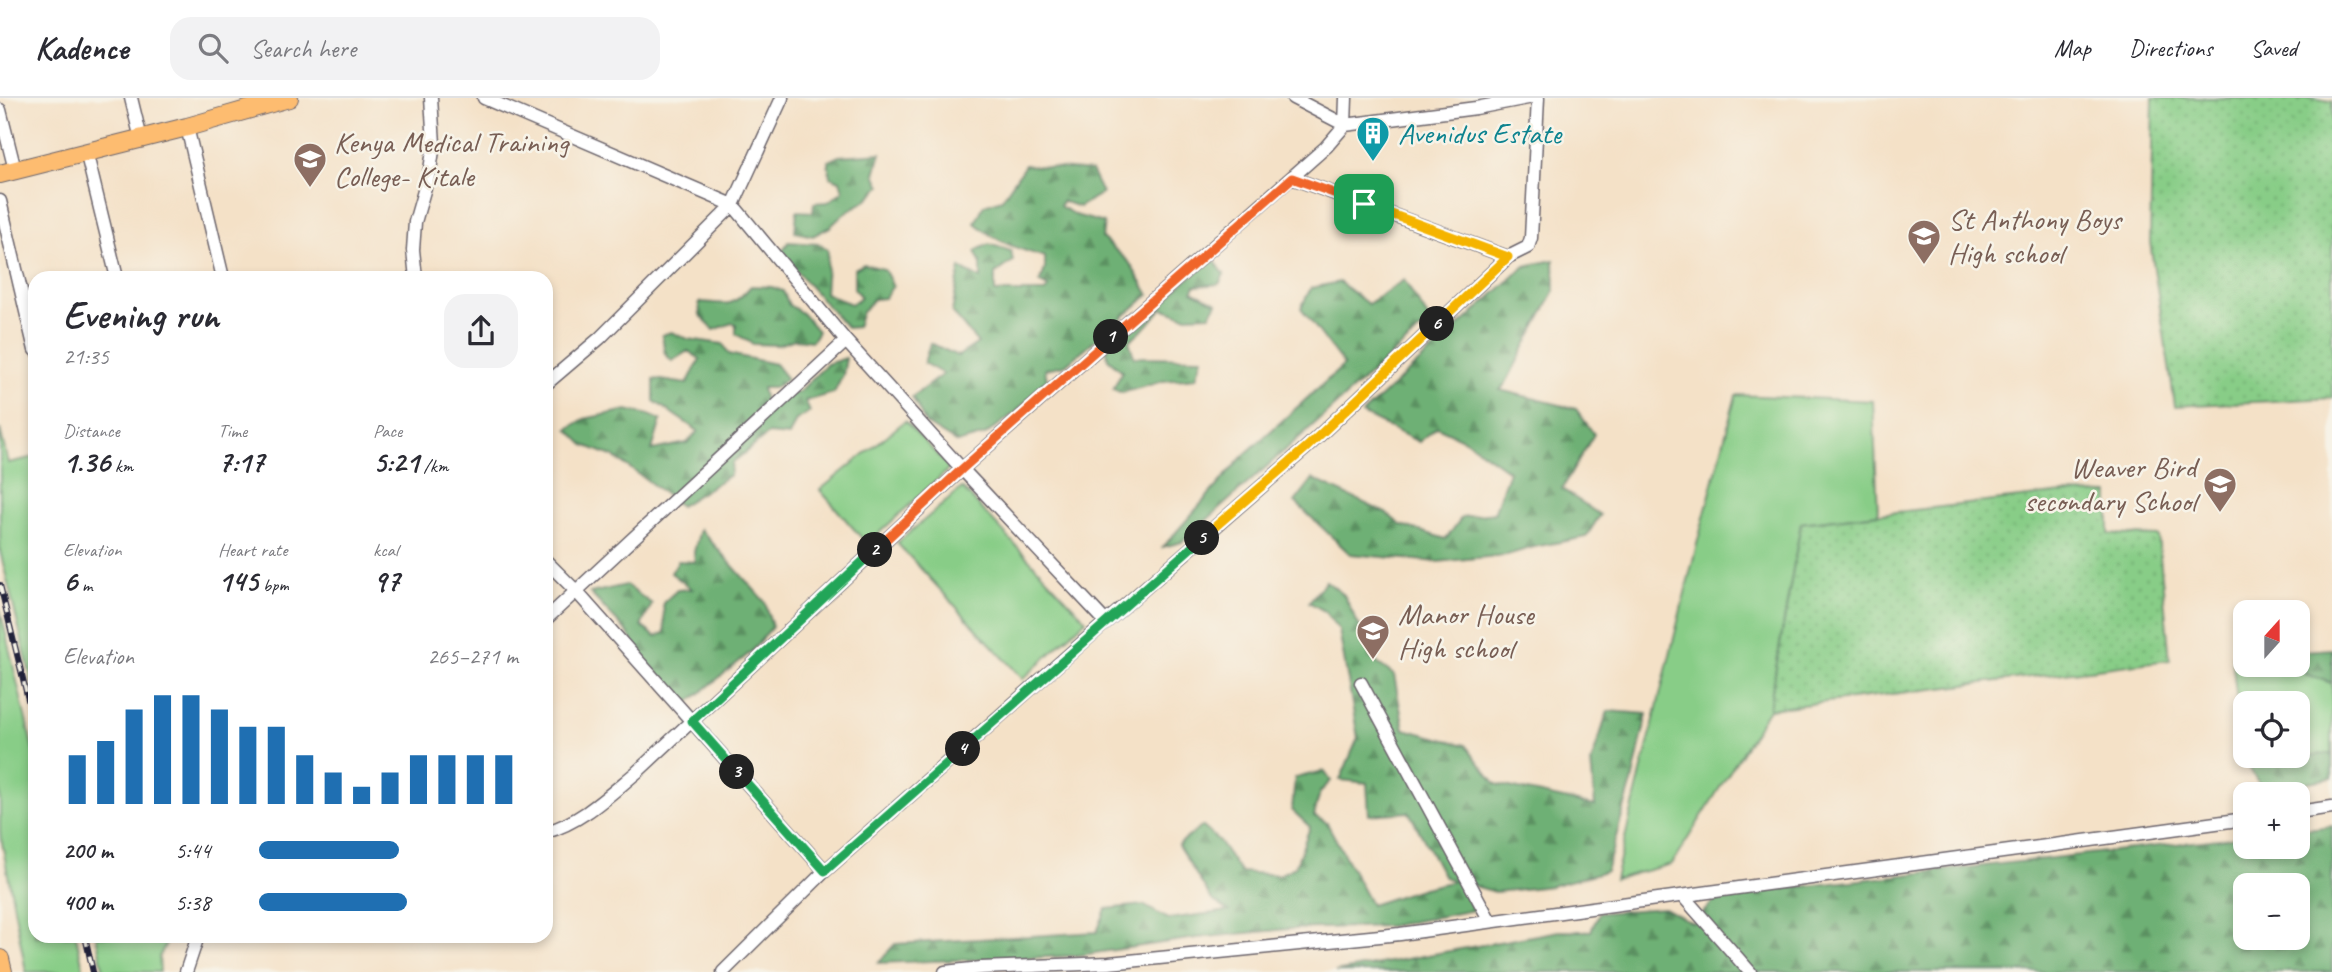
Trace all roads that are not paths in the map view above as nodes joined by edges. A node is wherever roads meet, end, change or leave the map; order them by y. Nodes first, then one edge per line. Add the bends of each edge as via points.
1 (131, 98) edge
2 (289, 98) edge
3 (431, 98) edge
4 (484, 98) edge
5 (782, 98) edge
6 (1293, 98) edge
7 (1346, 98) edge
8 (1528, 98) edge
9 (1538, 98) edge
10 (0, 110) edge
11 (1345, 125) junction
12 (187, 127) junction
13 (141, 139) junction
14 (86, 151) junction
15 (7, 172) edge
16 (1292, 178) junction
17 (0, 201) edge
18 (733, 205) junction
19 (1508, 257) junction
20 (115, 271) edge
21 (221, 271) edge
22 (415, 271) edge
23 (28, 320) edge
24 (846, 341) junction
25 (553, 378) edge
26 (962, 469) junction
27 (553, 568) edge
28 (575, 590) junction
29 (553, 612) edge
30 (1106, 622) junction
31 (1361, 682) dead end
32 (692, 721) junction
33 (2332, 807) edge
34 (2310, 810) edge
35 (2233, 821) edge
36 (553, 830) edge
37 (825, 871) junction
38 (1682, 896) junction
39 (1490, 921) junction
40 (196, 943) edge
41 (0, 959) edge
42 (3, 972) edge
43 (186, 972) edge
44 (723, 972) edge
45 (945, 972) edge
46 (1750, 972) edge

1 - 13 street
2 - 12 highway
3 - 22 street via 434,144 415,222
4 - 18 street
5 - 18 street
6 - 11 street
7 - 11 street
8 - 11 street
9 - 19 street via 1531,238 1528,247
10 - 15 street
11 - 16 street
12 - 13 highway
12 - 21 street
13 - 14 highway
14 - 15 highway
14 - 20 street
16 - 19 street
16 - 26 street
17 - 23 street
18 - 24 street
18 - 25 street via 600,338
19 - 30 street via 1307,447
24 - 26 street
24 - 28 street
26 - 30 street
26 - 32 street
27 - 28 street
28 - 29 street
28 - 32 street
30 - 37 street
31 - 39 street
32 - 36 street via 602,801
32 - 37 street
33 - 34 street
35 - 38 street
37 - 44 street
38 - 39 street
38 - 46 street
39 - 45 street via 1109,963
40 - 43 street
41 - 42 highway

